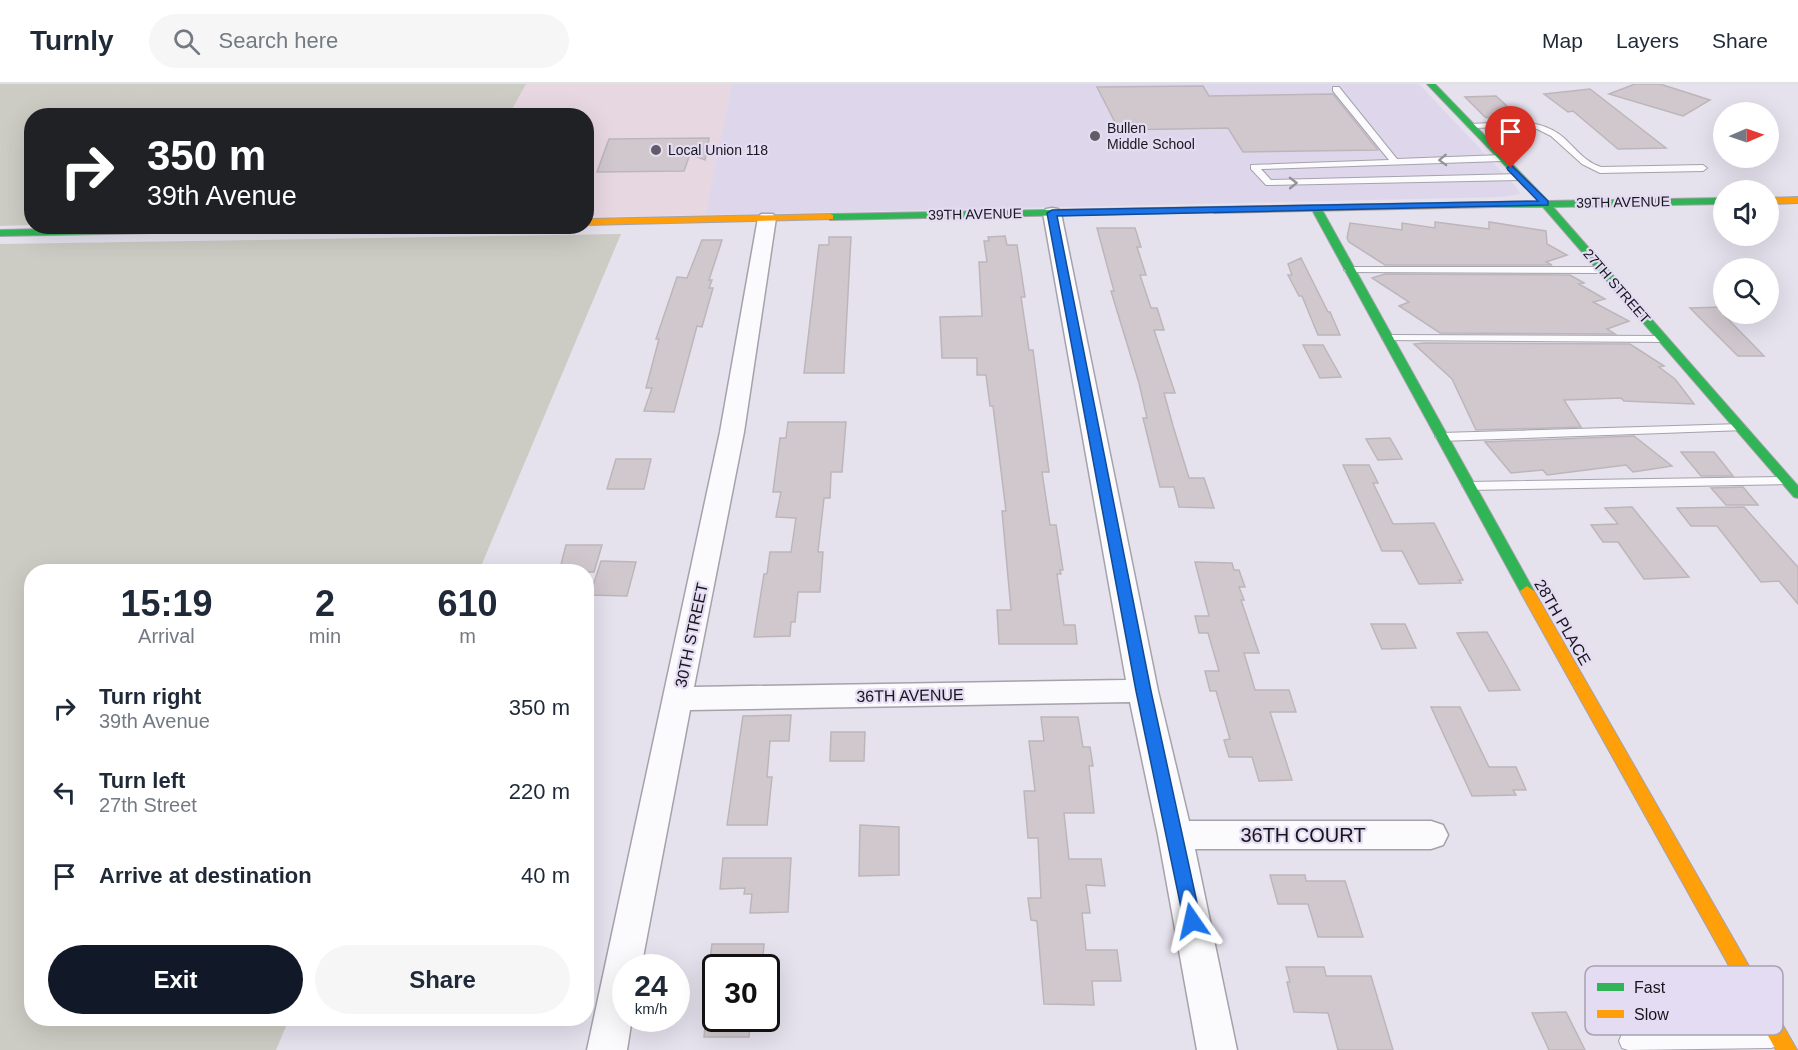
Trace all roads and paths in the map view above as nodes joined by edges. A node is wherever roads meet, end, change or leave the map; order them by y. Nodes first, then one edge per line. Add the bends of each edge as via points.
1 (120, 84) edge
2 (151, 84) edge
3 (510, 84) edge
4 (1431, 84) edge
5 (1436, 84) edge
6 (1336, 89) dead end
7 (113, 108) edge
8 (128, 108) edge
9 (495, 108) edge
10 (1471, 126) junction
11 (24, 144) edge
12 (0, 148) edge
13 (1502, 158) junction
14 (1395, 162) junction
15 (1702, 168) dead end
16 (1520, 177) junction
17 (1798, 200) edge
18 (1713, 201) edge
19 (1779, 201) edge
20 (1545, 203) junction
21 (1316, 208) junction
22 (1052, 213) junction
23 (767, 218) junction
24 (594, 222) edge
25 (0, 233) edge
26 (24, 233) edge
27 (1350, 270) junction
28 (1602, 270) junction
29 (1387, 338) junction
30 (1662, 339) junction
31 (1741, 428) junction
32 (1441, 437) junction
33 (1787, 481) junction
34 (1468, 486) junction
35 (1798, 494) edge
36 (1143, 691) junction
37 (678, 699) junction
38 (1175, 835) junction
39 (1431, 835) dead end
40 (1740, 966) edge
41 (1629, 1041) dead end
42 (1784, 1044) edge
43 (607, 1050) edge
44 (1217, 1050) edge

1 - 7 path
2 - 8 path
3 - 9 path
4 - 5 street
4 - 10 street, 27TH STREET
6 - 14 lane
10 - 13 street, 27TH STREET
10 - 15 lane via 1531,125 1545,129 1587,165 1600,170
11 - 12 path
13 -> 14 lane
13 - 16 street, 27TH STREET
14 -> 16 lane via 1254,166 1269,183
16 - 20 street, 27TH STREET
17 - 19 street
18 - 20 street, 39TH AVENUE
20 - 21 street, 39TH AVENUE
20 - 28 street, 27TH STREET
21 - 22 street, 39TH AVENUE
21 - 27 street, 28TH PLACE
22 - 23 street, 39TH AVENUE
22 - 36 street
23 - 24 street, 39TH AVENUE
23 - 37 street, 30TH STREET via 732,432
25 - 26 street
27 - 28 lane
27 - 29 street, 28TH PLACE
28 - 30 street, 27TH STREET
29 - 30 lane
29 - 32 street, 28TH PLACE
30 - 31 street, 27TH STREET
31 - 32 lane
31 - 33 street, 27TH STREET
32 - 34 street, 28TH PLACE
33 - 34 lane
33 - 35 street, 27TH STREET
34 - 40 street, 28TH PLACE
36 - 37 street, 36TH AVENUE
36 - 38 street
37 - 43 street, 30TH STREET
38 - 39 street, 36TH COURT
38 - 44 street
41 - 42 lane

